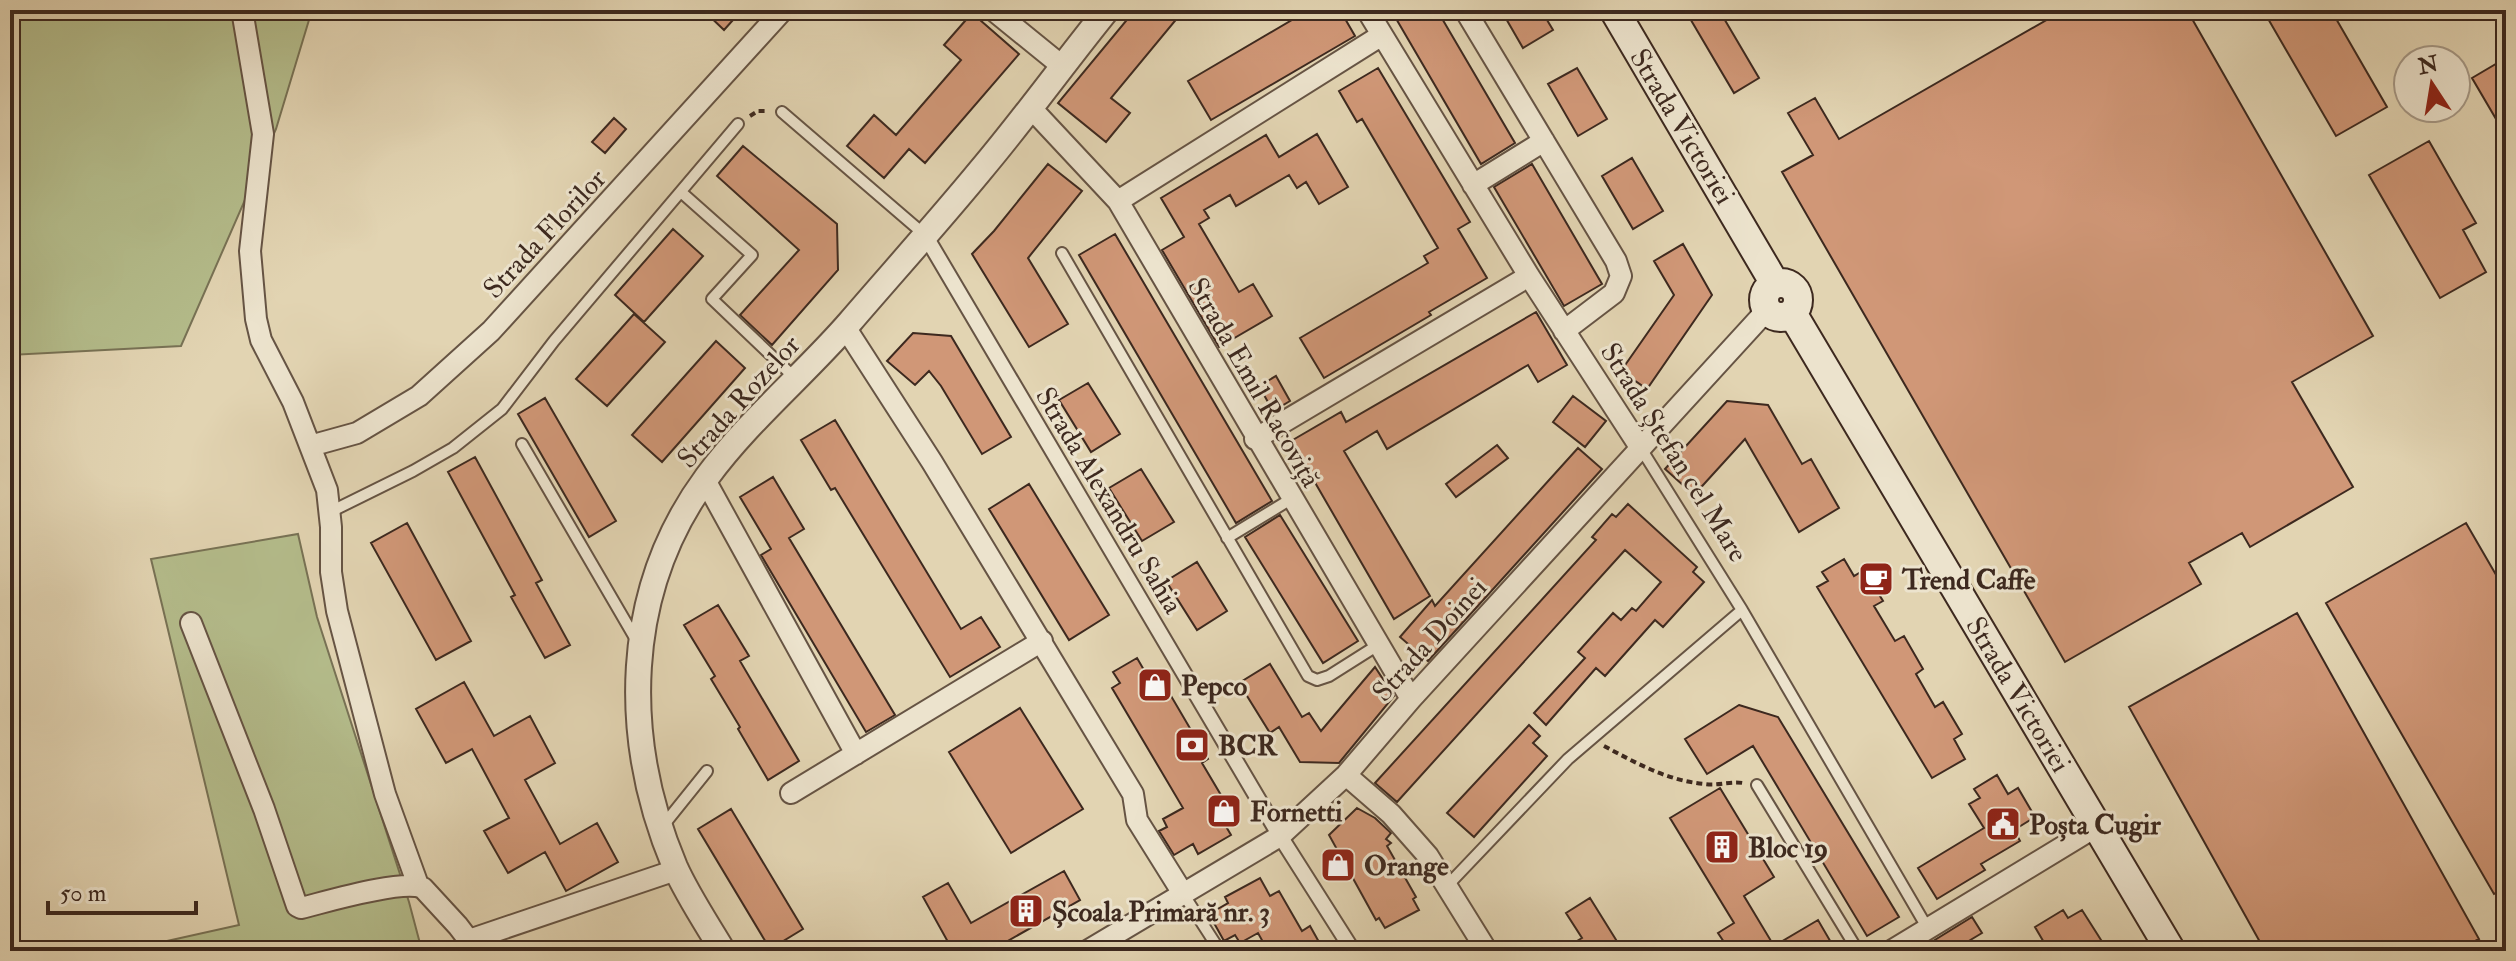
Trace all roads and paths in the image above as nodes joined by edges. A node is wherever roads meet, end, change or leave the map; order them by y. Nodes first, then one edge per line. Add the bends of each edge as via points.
1 (242, 10) edge
2 (783, 10) edge
3 (993, 10) edge
4 (1107, 10) edge
5 (1367, 10) edge
6 (1465, 10) edge
7 (1614, 10) edge
8 (1382, 35) junction
9 (1062, 66) junction
10 (1031, 108) junction
11 (782, 112) joint
12 (738, 124) joint
13 (1544, 141) junction
14 (1473, 185) junction
15 (681, 192) junction
16 (1118, 201) junction
17 (925, 235) junction
18 (1062, 253) dead end
19 (1529, 276) junction
20 (1778, 302) junction
21 (845, 327) junction
22 (1564, 331) junction
23 (797, 379) junction
24 (1255, 439) junction
25 (522, 444) dead end
26 (310, 446) junction
27 (1640, 447) junction
28 (705, 480) junction
29 (1291, 499) junction
30 (330, 512) junction
31 (1227, 538) junction
32 (1742, 610) junction
33 (191, 623) dead end
34 (1042, 641) junction
35 (639, 644) junction
36 (1378, 645) junction
37 (1411, 699) junction
38 (1591, 739) junction
39 (856, 754) junction
40 (707, 771) dead end
41 (1346, 775) junction
42 (1757, 785) joint
43 (791, 793) dead end
44 (2097, 826) junction
45 (661, 828) junction
46 (1280, 836) junction
47 (676, 870) junction
48 (418, 885) junction
49 (1447, 886) junction
50 (1182, 892) junction
51 (1928, 929) junction
52 (473, 946) edge
53 (723, 951) edge
54 (1087, 951) edge
55 (1220, 951) edge
56 (1353, 951) edge
57 (1487, 951) edge
58 (1858, 951) edge
59 (1891, 951) edge
60 (2171, 951) edge

1 - 26 street via 263,134 250,251 256,319
2 - 26 street, Strada Florilor via 491,331 419,396 357,433
3 - 9 street
4 - 9 street, Strada Rozelor
5 - 8 street, Strada Ștefan cel Mare
6 - 13 street
7 - 20 main road, Strada Victoriei
8 - 14 street, Strada Ștefan cel Mare
8 - 16 street
9 - 10 street, Strada Rozelor
10 - 16 street, Strada Emil Racoviță
10 - 17 street, Strada Rozelor
11 - 12 path via 758,111
11 - 17 lane, Strada Alexandru Sahia
12 - 15 lane
13 - 14 street
13 - 22 street via 1621,276 1614,293
14 - 19 street, Strada Ștefan cel Mare
15 - 23 lane via 752,255 712,299
15 - 30 lane via 502,409 453,448
16 - 24 street, Strada Emil Racoviță
17 - 21 street, Strada Rozelor
17 - 46 street, Strada Alexandru Sahia
18 - 31 lane
19 - 22 street, Strada Ștefan cel Mare
19 - 24 street
20 - 27 street, Strada Doinei
20 - 44 main road, Strada Victoriei
21 - 23 street, Strada Rozelor
21 - 34 street
22 - 27 street, Strada Ștefan cel Mare
23 - 28 street, Strada Rozelor
24 - 29 street, Strada Emil Racoviță
25 - 35 lane
26 - 30 street
27 - 32 lane, Strada Ștefan cel Mare
27 - 37 street, Strada Doinei
28 - 35 street, Strada Rozelor via 663,555
28 - 39 street
29 - 31 lane
29 - 36 street, Strada Emil Racoviță
30 - 48 street via 337,611 385,794
31 - 36 lane via 1308,676 1329,676
32 - 38 lane
32 - 51 lane, Strada Ștefan cel Mare
33 - 48 street via 297,906
34 - 39 street
34 - 50 street via 1133,794 1137,820
35 - 45 street, Strada Rozelor via 641,745
36 - 37 street, Strada Emil Racoviță
37 - 41 street, Strada Doinei
38 - 42 path via 1681,782
38 - 49 lane
39 - 43 street
40 - 45 lane
41 - 46 street, Strada Doinei
41 - 49 street via 1409,832
42 - 58 lane
44 - 51 street
44 - 60 main road, Strada Victoriei
45 - 47 street, Strada Rozelor
46 - 50 street, Strada Doinei
46 - 56 street, Strada Alexandru Sahia
47 - 52 street
47 - 53 street, Strada Rozelor
48 - 52 street
49 - 57 street
50 - 54 street, Strada Doinei
50 - 55 lane
51 - 59 street

